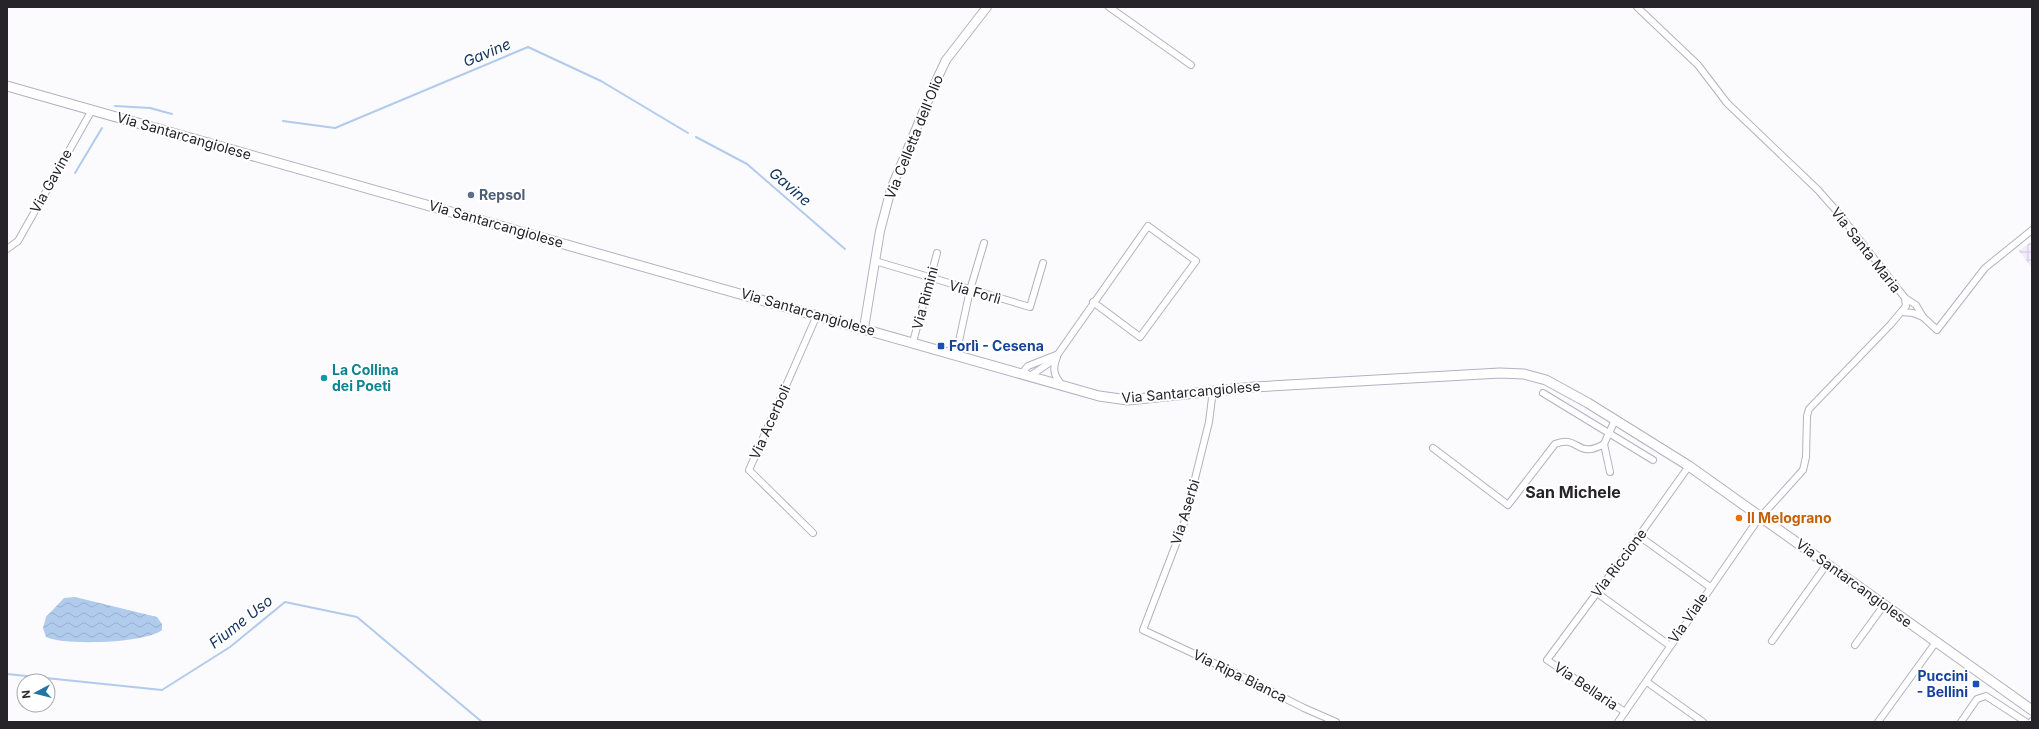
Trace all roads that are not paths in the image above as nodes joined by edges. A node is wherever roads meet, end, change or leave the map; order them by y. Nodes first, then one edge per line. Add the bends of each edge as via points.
1 (987, 7) edge
2 (1109, 7) edge
3 (1637, 7) edge
4 (1192, 65) dead end
5 (7, 86) edge
6 (92, 110) junction
7 (2032, 230) edge
8 (984, 243) dead end
9 (7, 249) edge
10 (937, 253) dead end
11 (875, 261) junction
12 (1043, 262) dead end
13 (930, 279) junction
14 (970, 290) junction
15 (1905, 298) junction
16 (1093, 302) junction
17 (1902, 312) junction
18 (817, 315) junction
19 (1923, 317) junction
20 (864, 328) junction
21 (913, 342) junction
22 (1058, 354) junction
23 (956, 355) junction
24 (1026, 374) junction
25 (1064, 387) junction
26 (1213, 390) junction
27 (1543, 393) dead end
28 (1615, 420) junction
29 (1608, 432) junction
30 (1604, 444) junction
31 (1433, 448) dead end
32 (1653, 460) dead end
33 (1689, 466) junction
34 (1610, 472) dead end
35 (1761, 516) junction
36 (812, 533) dead end
37 (1639, 536) junction
38 (1827, 564) junction
39 (1710, 587) junction
40 (1597, 593) junction
41 (1884, 605) junction
42 (1144, 630) joint
43 (1772, 641) dead end
44 (1936, 642) junction
45 (1669, 645) junction
46 (1854, 645) dead end
47 (1547, 660) joint
48 (1647, 682) junction
49 (2032, 710) edge
50 (1625, 712) junction
51 (1336, 722) edge
52 (1618, 722) edge
53 (1703, 722) edge
54 (1878, 722) edge
55 (1961, 722) edge
56 (2026, 722) edge

1 - 11 street, Via Celletta dell'Olio via 946,60 937,79 891,189
2 - 4 street
3 - 15 street, Via Santa Maria via 1698,65 1727,103 1818,190
5 - 6 main road, Via Santarcangiolese
6 - 9 street, Via Gavine via 18,240
6 - 18 main road, Via Santarcangiolese
7 - 19 street via 1985,268 1937,330
8 - 14 street
10 - 13 street, Via Rimini
11 - 13 street, Via Forlì
11 - 20 street, Via Celletta dell'Olio
12 - 14 street, Via Forlì via 1030,307
13 - 14 street, Via Forlì
13 - 21 street, Via Rimini
14 - 23 street
15 - 17 street, Via Santa Maria via 1906,306
15 - 19 street via 1916,305
16 - 16 street via 1148,226 1196,261 1140,337
16 - 22 street
17 - 19 street
17 - 35 street, Via Santa Maria via 1809,410 1803,470
18 - 20 main road, Via Santarcangiolese
18 - 36 street, Via Acerboli via 749,470
20 - 21 main road, Via Santarcangiolese
21 - 23 main road, Via Santarcangiolese
22 - 24 street via 1052,361
22 - 24 street via 1028,366
22 - 25 street via 1053,370
23 - 24 main road, Via Santarcangiolese
24 - 25 main road, Via Santarcangiolese
25 - 26 main road, Via Santarcangiolese via 1128,400
26 - 28 main road, Via Santarcangiolese via 1492,373 1524,374 1546,380
26 - 42 street, Via Aserbi via 1210,422 1184,523
27 - 29 street
28 - 29 street
28 - 33 main road, Via Santarcangiolese
29 - 30 street
29 - 32 street
30 - 31 street via 1592,451 1571,442 1562,441 1555,444 1508,505
30 - 34 street
33 - 35 main road, Via Santarcangiolese
33 - 37 street, Via Riccione
35 - 38 main road, Via Santarcangiolese
35 - 39 street, Via Viale
37 - 39 street
37 - 40 street, Via Riccione
38 - 41 main road, Via Santarcangiolese
38 - 43 street
39 - 45 street, Via Viale
40 - 45 street
40 - 47 street, Via Riccione
41 - 44 main road, Via Santarcangiolese
41 - 46 street
42 - 51 street, Via Ripa Bianca
44 - 49 main road, Via Santarcangiolese
44 - 54 street
45 - 48 street, Via Viale
47 - 50 street, Via Bellaria
48 - 50 street, Via Viale
48 - 53 street
50 - 52 street, Via Viale
55 - 56 street via 1977,699 1986,696

